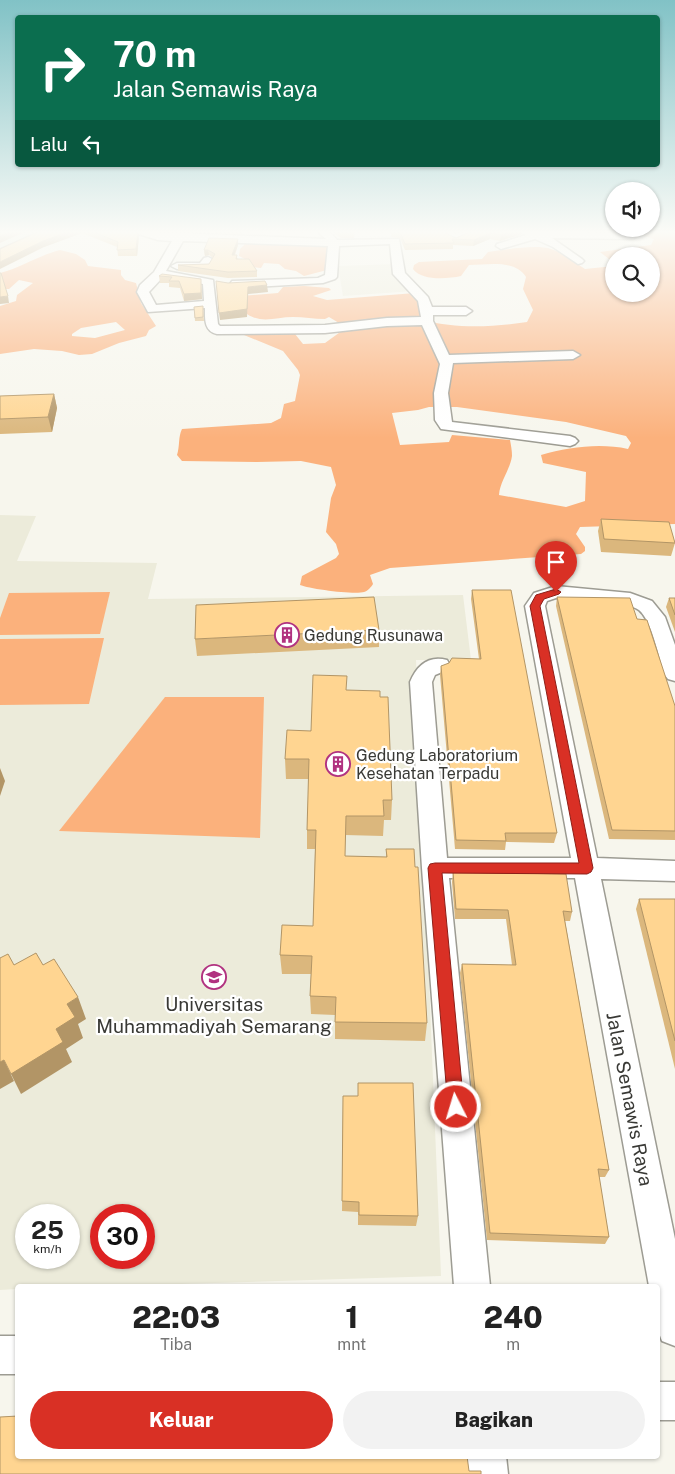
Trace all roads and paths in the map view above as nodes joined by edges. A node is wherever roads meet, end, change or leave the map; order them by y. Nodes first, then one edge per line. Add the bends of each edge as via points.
1 (147, 300) edge
2 (211, 300) edge
3 (424, 300) edge
4 (209, 304) junction
5 (466, 311) dead end
6 (427, 316) junction
7 (573, 355) dead end
8 (444, 359) junction
9 (570, 441) dead end
10 (440, 665) edge
11 (675, 674) edge
12 (435, 868) junction
13 (587, 868) junction
14 (675, 871) edge
15 (472, 1284) edge
16 (662, 1288) edge
17 (675, 1328) edge
18 (0, 1355) edge
19 (15, 1355) edge
20 (660, 1401) edge
21 (675, 1401) edge
22 (486, 1459) edge
23 (488, 1474) edge

1 - 4 street via 152,309
2 - 4 street
3 - 6 street
4 - 6 street via 212,325 217,330 325,329
5 - 6 street
6 - 8 street
7 - 8 street
8 - 9 street via 447,369 441,393 446,426
10 - 12 street via 428,667 421,682
11 - 13 street, Jalan Semawis Raya via 659,625 645,605 630,599 556,592 540,597 535,606
12 - 13 street
12 - 15 street
13 - 14 street
13 - 16 street, Jalan Semawis Raya
16 - 17 street, Jalan Semawis Raya
18 - 19 street
20 - 21 street
22 - 23 street

